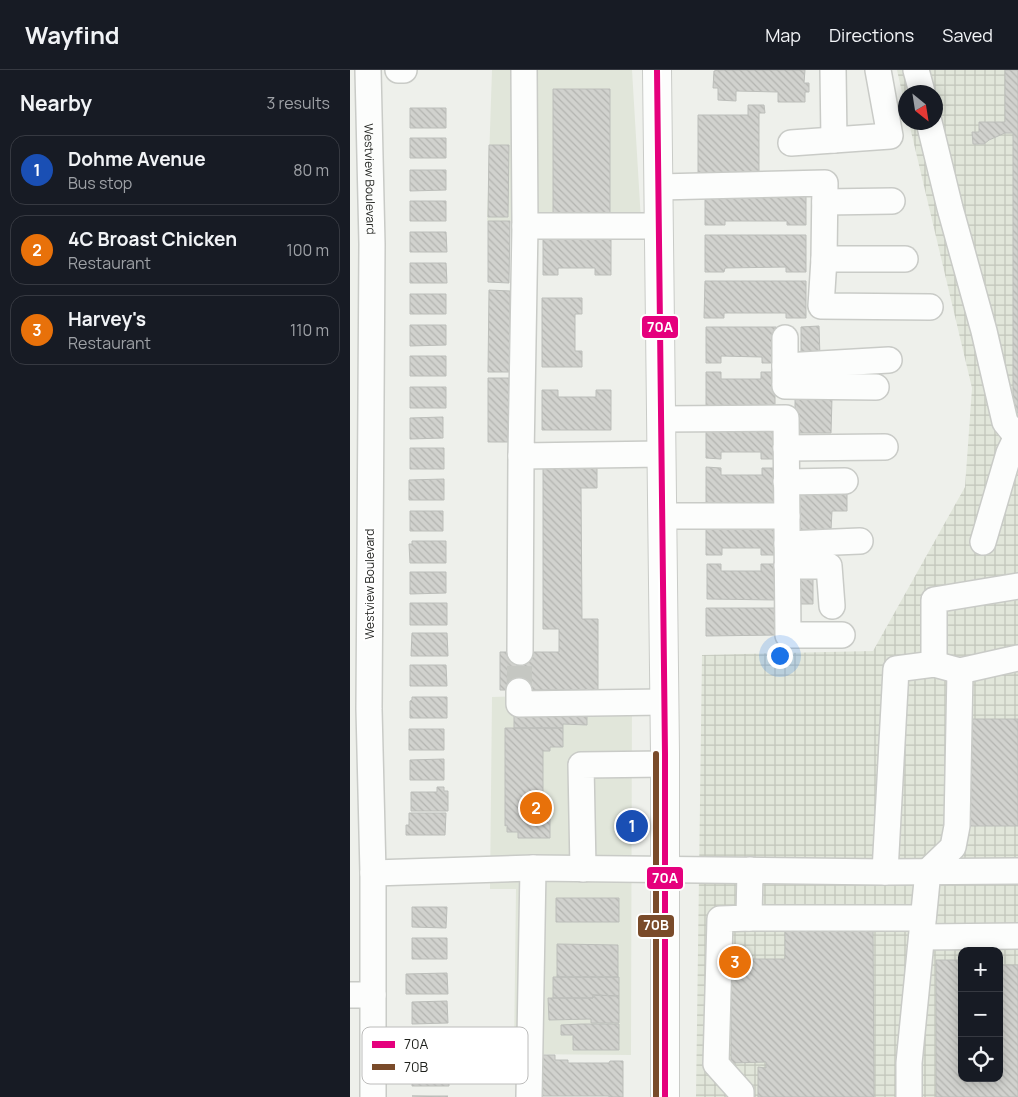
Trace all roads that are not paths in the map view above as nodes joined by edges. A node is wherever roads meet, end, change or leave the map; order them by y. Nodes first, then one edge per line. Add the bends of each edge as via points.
1 (368, 70) edge
2 (398, 70) edge
3 (404, 70) edge
4 (524, 70) edge
5 (657, 70) edge
6 (832, 70) edge
7 (878, 70) edge
8 (916, 70) edge
9 (920, 85) edge
10 (931, 130) edge
11 (834, 140) junction
12 (791, 143) dead end
13 (659, 187) junction
14 (892, 201) dead end
15 (825, 202) junction
16 (526, 226) junction
17 (659, 226) junction
18 (824, 258) junction
19 (905, 259) dead end
20 (930, 307) dead end
21 (785, 338) dead end
22 (889, 360) dead end
23 (360, 364) edge
24 (785, 376) junction
25 (876, 387) dead end
26 (786, 418) junction
27 (661, 419) junction
28 (1017, 437) edge
29 (885, 447) dead end
30 (786, 448) junction
31 (662, 454) junction
32 (521, 456) junction
33 (845, 481) dead end
34 (786, 482) junction
35 (662, 516) junction
36 (787, 516) junction
37 (860, 541) dead end
38 (983, 542) dead end
39 (787, 555) junction
40 (1018, 586) edge
41 (832, 606) dead end
42 (842, 635) dead end
43 (520, 652) tunnel mouth
44 (1018, 658) edge
45 (934, 664) junction
46 (960, 671) junction
47 (519, 690) tunnel mouth
48 (664, 702) junction
49 (359, 711) edge
50 (665, 764) junction
51 (533, 868) junction
52 (583, 868) junction
53 (665, 870) junction
54 (750, 870) junction
55 (928, 871) junction
56 (1018, 871) edge
57 (885, 872) junction
58 (373, 873) junction
59 (749, 918) junction
60 (922, 928) junction
61 (1018, 936) edge
62 (362, 995) edge
63 (365, 1027) edge
64 (372, 1084) edge
65 (373, 1097) edge
66 (529, 1097) edge
67 (665, 1097) edge
68 (741, 1097) edge
69 (909, 1097) edge

1 - 23 street, Westview Boulevard via 372,244
2 - 3 street
4 - 16 street
5 - 13 main road
6 - 11 street
7 - 11 street via 890,136
8 - 9 street
10 - 28 street via 1005,422
11 - 12 street
13 - 15 street via 826,183
13 - 17 main road
14 - 15 street
15 - 18 street
16 - 17 street
16 - 32 street
17 - 27 main road
18 - 19 street
18 - 20 street via 822,306
21 - 24 street
22 - 24 street
23 - 49 street, Westview Boulevard
24 - 25 street
24 - 26 street
26 - 27 street
26 - 30 street
27 - 31 main road
28 - 38 street via 1009,453
29 - 30 street
30 - 34 street
31 - 32 street
31 - 35 main road
32 - 43 street
33 - 34 street
34 - 36 street
35 - 36 street
35 - 48 main road
36 - 39 street
37 - 39 street
39 - 41 street via 829,566
39 - 42 street via 788,635
40 - 45 street via 934,600
44 - 46 street
45 - 46 street
45 - 57 street via 896,669
46 - 55 street via 957,826 953,847
47 - 48 street via 519,704
48 - 50 main road
49 - 58 street, Westview Boulevard
50 - 52 street via 581,765
50 - 53 main road
51 - 52 street
51 - 58 street
51 - 66 street
52 - 53 street
53 - 54 street
53 - 67 main road
54 - 57 street
54 - 59 street
55 - 56 street
55 - 57 street
55 - 60 street
58 - 62 street, Westview Boulevard
59 - 60 street
59 - 68 street via 720,918 716,1064 741,1092
60 - 61 street
60 - 69 street via 909,1063
62 - 63 street, Westview Boulevard
64 - 65 street, Westview Boulevard

